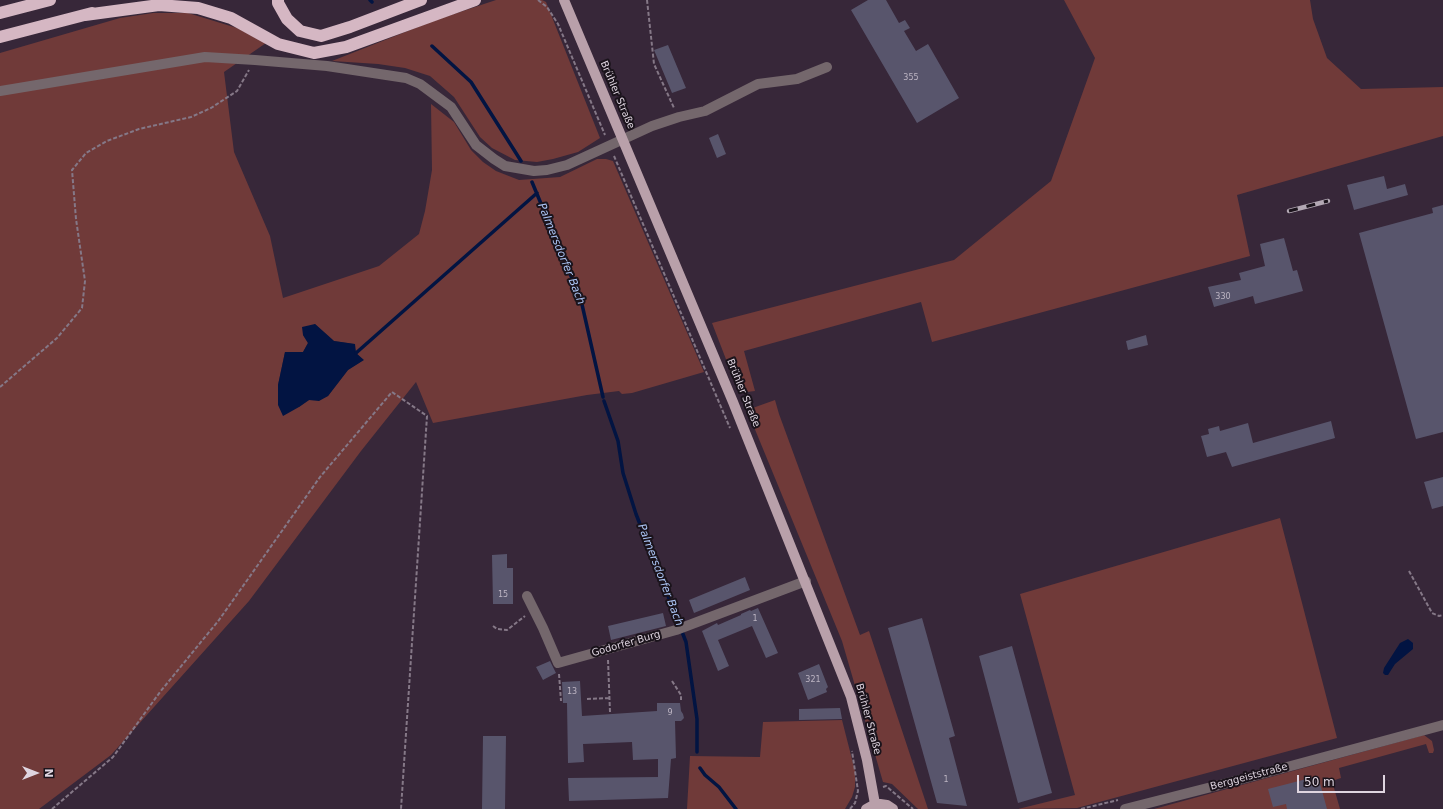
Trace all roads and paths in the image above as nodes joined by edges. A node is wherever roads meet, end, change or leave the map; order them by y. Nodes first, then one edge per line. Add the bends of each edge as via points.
1 (50, 0) edge
2 (130, 0) edge
3 (278, 0) edge
4 (421, 0) edge
5 (475, 0) edge
6 (538, 0) edge
7 (564, 0) edge
8 (647, 0) edge
9 (0, 13) edge
10 (85, 15) junction
11 (0, 37) edge
12 (255, 60) junction
13 (827, 66) dead end
14 (0, 91) edge
15 (678, 117) junction
16 (623, 138) junction
17 (609, 145) junction
18 (0, 386) edge
19 (731, 430) dead end
20 (1409, 571) dead end
21 (806, 581) junction
22 (527, 596) dead end
23 (534, 609) junction
24 (1443, 615) edge
25 (493, 626) dead end
26 (607, 649) junction
27 (558, 663) junction
28 (672, 681) dead end
29 (610, 698) junction
30 (587, 699) dead end
31 (681, 700) dead end
32 (561, 701) dead end
33 (610, 712) dead end
34 (1443, 725) edge
35 (851, 746) dead end
36 (870, 807) edge
37 (52, 809) edge
38 (401, 809) edge
39 (850, 809) edge
40 (893, 809) edge
41 (1125, 809) edge

1 - 9 highway
2 - 10 highway
3 - 4 highway via 287,19 300,31 321,36
5 - 10 highway via 346,47 314,53 278,44 231,18 198,8 159,5
6 - 17 path via 547,7 558,24
7 - 16 main road, Brühler Straße
8 - 15 path via 654,64
10 - 11 highway
12 - 14 street via 205,57
12 - 17 street via 327,66 406,78 420,84 451,107 476,145 505,166 534,171 547,170 567,165
12 - 18 path via 237,91 211,108 191,117 139,129 107,141 86,153 72,170 85,280 82,308 57,338
13 - 15 street via 796,79 758,84 705,111
15 - 16 street
16 - 17 street
16 - 21 main road, Brühler Straße
17 - 19 path
20 - 24 path via 1432,613
21 - 26 street, Godorfer Burg via 680,628
21 - 36 main road, Brühler Straße via 851,696 867,760
22 - 23 street
23 - 25 path via 507,630
23 - 27 street
26 - 27 street, Godorfer Burg
26 - 29 path
27 - 32 path
28 - 31 path via 681,695
29 - 30 path
29 - 33 path
34 - 41 street, Berggeiststraße
35 - 39 path via 858,791 855,803
36 - 40 main road, Brühler Straße via 887,805
37 - 38 path via 113,757 160,692 219,620 320,477 392,392 426,416

